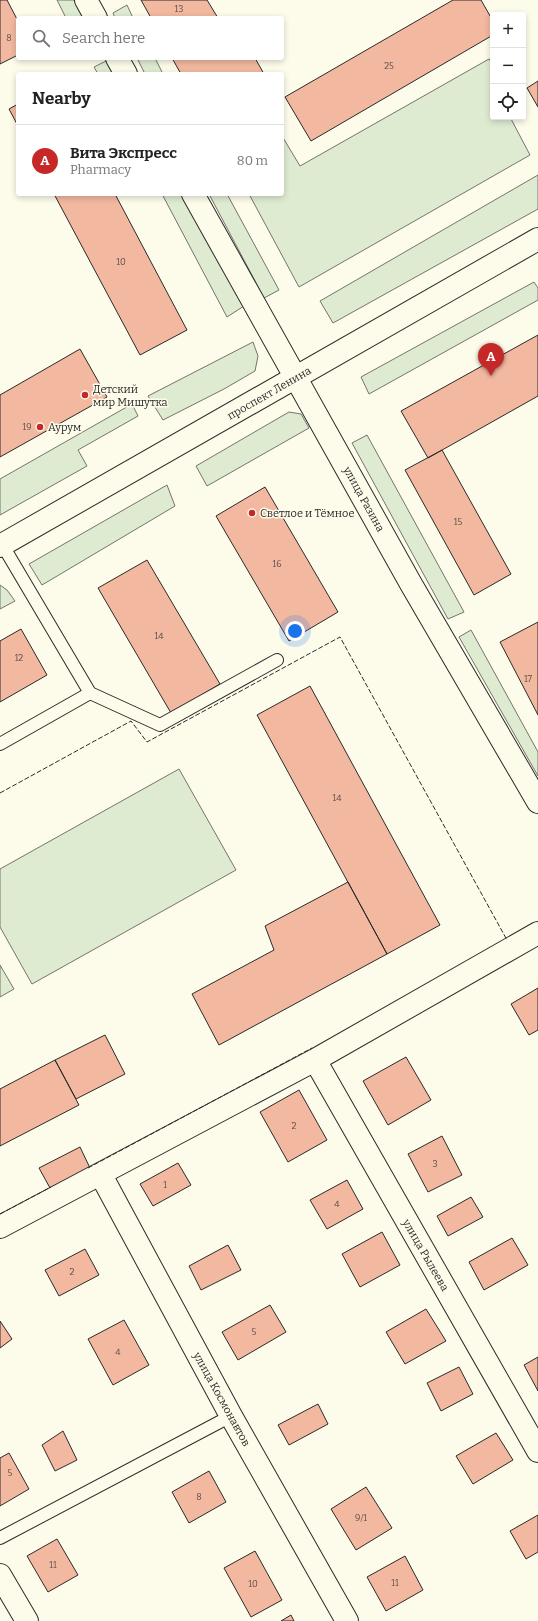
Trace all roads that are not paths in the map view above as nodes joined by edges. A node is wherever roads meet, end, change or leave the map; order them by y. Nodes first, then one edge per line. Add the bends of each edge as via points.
1 (86, 0) edge
2 (95, 16) edge
3 (118, 60) edge
4 (125, 72) edge
5 (194, 196) edge
6 (538, 239) edge
7 (295, 378) junction
8 (1, 545) edge
9 (277, 660) dead end
10 (90, 693) junction
11 (0, 744) edge
12 (538, 802) edge
13 (538, 933) edge
14 (314, 1060) junction
15 (101, 1175) junction
16 (0, 1227) edge
17 (231, 1416) junction
18 (538, 1451) edge
19 (0, 1538) edge
20 (0, 1575) edge
21 (27, 1621) edge
22 (347, 1621) edge

1 - 2 street
3 - 4 street
5 - 7 street, улица Разина
6 - 7 street, проспект Ленина
7 - 8 street, проспект Ленина
7 - 12 street, улица Разина
8 - 10 lane
9 - 10 lane via 160,725
10 - 11 lane
13 - 14 street
14 - 15 street
14 - 18 street, улица Рылеева
15 - 16 street
15 - 17 street, улица Космонавтов
17 - 19 lane
17 - 22 street, улица Космонавтов
20 - 21 street

